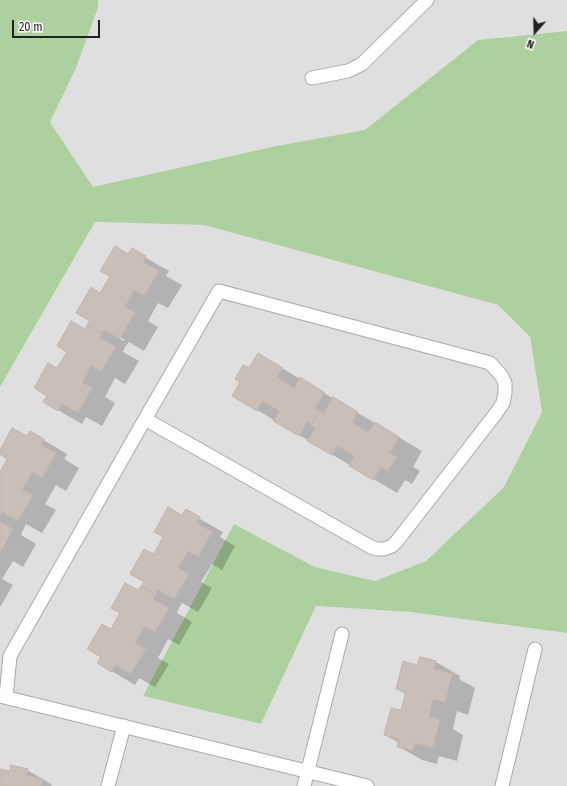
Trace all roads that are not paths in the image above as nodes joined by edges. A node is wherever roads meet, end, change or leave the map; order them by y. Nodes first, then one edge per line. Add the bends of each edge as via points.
1 (427, 0) edge
2 (312, 78) dead end
3 (145, 419) junction
4 (342, 634) dead end
5 (535, 649) dead end
6 (3, 696) edge
7 (124, 726) junction
8 (308, 771) junction
9 (108, 786) edge
10 (304, 786) edge
11 (367, 786) edge
12 (502, 786) edge

1 - 2 lane via 362,64 348,71
3 - 3 lane via 371,547 384,549 397,541 503,404 505,383 502,375 490,363 219,291
3 - 6 lane via 10,656
4 - 8 lane
5 - 12 lane
6 - 7 lane
7 - 8 lane
7 - 9 lane
8 - 10 lane
8 - 11 lane

